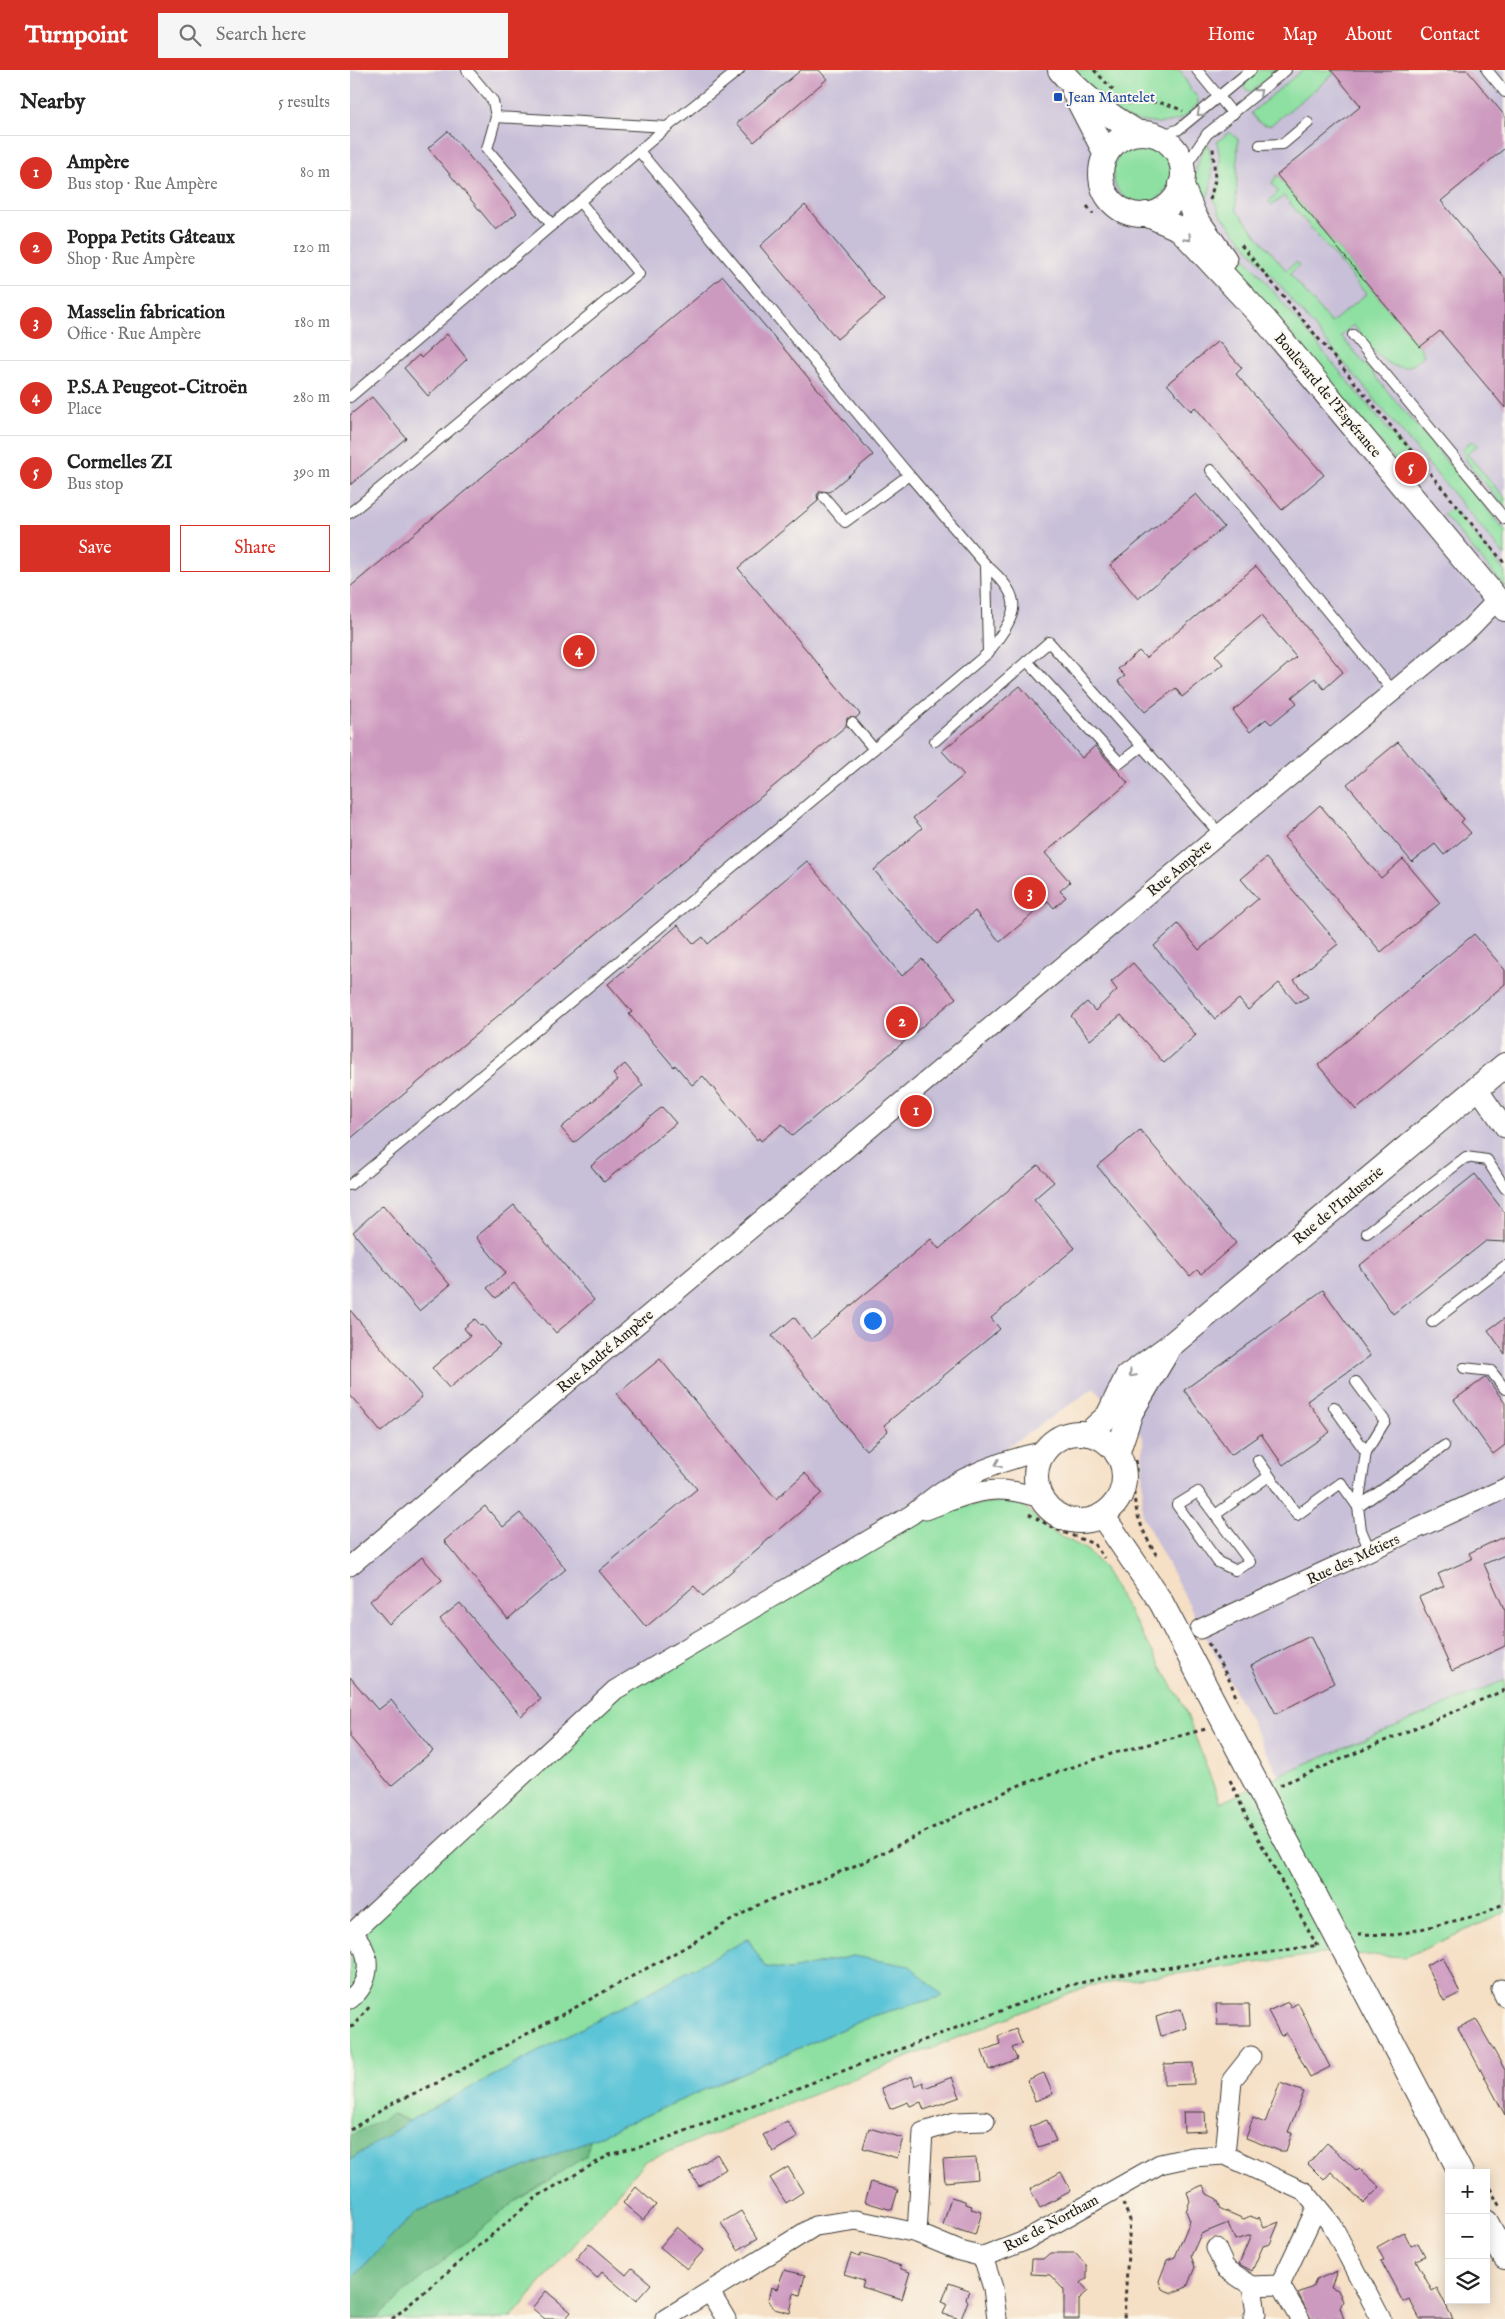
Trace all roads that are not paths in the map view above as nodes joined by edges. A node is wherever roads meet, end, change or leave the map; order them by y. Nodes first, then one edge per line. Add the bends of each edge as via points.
1 (467, 70) edge
2 (739, 70) edge
3 (1197, 70) edge
4 (1251, 70) edge
5 (1286, 70) edge
6 (1488, 70) edge
7 (1064, 76) edge
8 (1505, 92) edge
9 (1218, 98) junction
10 (1233, 114) junction
11 (496, 117) junction
12 (1308, 123) dead end
13 (667, 127) junction
14 (1148, 135) junction
15 (1260, 146) dead end
16 (639, 151) junction
17 (1106, 154) junction
18 (1182, 178) junction
19 (580, 202) junction
20 (1146, 214) junction
21 (552, 226) junction
22 (1265, 320) junction
23 (1353, 335) dead end
24 (350, 397) edge
25 (1211, 470) dead end
26 (909, 475) junction
27 (824, 497) dead end
28 (350, 513) edge
29 (1505, 519) edge
30 (986, 565) junction
31 (1501, 605) edge
32 (988, 653) junction
33 (1027, 661) junction
34 (1393, 690) junction
35 (852, 723) dead end
36 (935, 741) dead end
37 (1142, 746) junction
38 (874, 749) junction
39 (1220, 834) junction
40 (1505, 1065) edge
41 (1478, 1089) junction
42 (1505, 1128) edge
43 (861, 1136) joint
44 (350, 1185) edge
45 (1505, 1188) edge
46 (1367, 1232) dead end
47 (1505, 1266) edge
48 (1432, 1322) dead end
49 (1171, 1345) junction
50 (1464, 1368) dead end
51 (1356, 1382) dead end
52 (1505, 1389) edge
53 (1334, 1407) dead end
54 (1088, 1434) junction
55 (1444, 1446) dead end
56 (1045, 1451) junction
57 (1366, 1452) junction
58 (1126, 1454) junction
59 (1258, 1460) dead end
60 (1269, 1476) junction
61 (1505, 1488) edge
62 (1042, 1498) junction
63 (1358, 1507) junction
64 (911, 1515) junction
65 (1102, 1515) junction
66 (1215, 1515) junction
67 (1370, 1551) junction
68 (350, 1566) edge
69 (1200, 1629) dead end
70 (351, 1933) edge
71 (350, 1999) edge
72 (1251, 2056) dead end
73 (985, 2120) dead end
74 (1225, 2154) junction
75 (1458, 2169) edge
76 (1317, 2206) junction
77 (1494, 2216) edge
78 (917, 2233) junction
79 (1216, 2248) dead end
80 (983, 2257) junction
81 (1505, 2258) edge
82 (1280, 2285) junction
83 (1252, 2286) junction
84 (710, 2292) junction
85 (666, 2319) edge
86 (726, 2319) edge
87 (998, 2319) edge
88 (1254, 2319) edge
89 (1300, 2319) edge
90 (1381, 2319) edge

1 - 11 lane via 493,101
2 - 13 lane
3 - 9 lane
4 - 9 lane
10 -> 5 lane
6 - 8 lane
7 - 14 street, Boulevard de l'Espérance via 1110,116
7 - 17 street, Boulevard de l'Espérance
9 - 10 lane
9 -> 14 lane via 1179,129
10 - 18 lane via 1207,134
11 - 13 lane
11 - 21 lane via 487,149
12 - 15 lane via 1283,144
13 - 16 lane
14 - 17 street via 1119,140
14 - 18 street, Boulevard de l'Espérance via 1174,148 1180,159
16 - 19 lane
16 - 26 lane
17 - 20 street, Boulevard de l'Espérance via 1101,178 1108,196 1122,210
18 - 20 street via 1169,204
18 - 22 street, Boulevard de l'Espérance via 1195,217
19 - 21 lane
19 - 28 lane via 639,274
20 -> 22 street, Boulevard de l'Espérance via 1180,229
21 - 24 lane
22 - 31 street, Boulevard de l'Espérance
23 - 29 lane
25 - 34 lane
26 - 27 lane via 845,522
26 - 30 lane
30 - 32 lane
30 - 32 lane via 1005,582 1015,601 1010,622
31 - 34 street, Rue Ampère
32 - 38 lane
33 - 36 lane
33 - 37 lane via 1120,763
33 - 37 lane via 1049,642
34 - 39 street, Rue Ampère
35 - 38 lane
37 - 39 lane
38 - 44 lane
39 - 43 street, Rue Ampère
40 - 41 street, Rue de l'Industrie
41 - 42 street
41 - 49 street, Rue de l'Industrie
43 - 68 street, Rue André Ampère
45 - 46 lane via 1487,1160 1466,1157
47 - 48 lane
49 -> 54 street, Rue de l'Industrie via 1127,1377 1108,1416
49 - 58 street, Rue de l'Industrie via 1131,1412
50 - 52 lane via 1491,1371
51 - 57 lane via 1384,1421
53 - 57 lane
54 - 56 street via 1067,1435
54 - 58 street
55 - 63 lane
56 - 62 street via 1037,1471
56 -> 64 street via 1020,1456 978,1472 944,1489
57 - 63 lane
58 - 65 street via 1123,1486 1117,1501
59 - 60 lane
60 - 63 lane via 1297,1515 1341,1483
60 - 66 lane
61 - 67 street, Rue des Métiers
62 - 64 street via 1010,1490 995,1490 966,1495
62 - 65 street via 1055,1513 1065,1518 1083,1520
63 - 67 lane via 1361,1530
64 - 70 street via 614,1690
65 - 75 street via 1161,1602 1327,1943
66 - 66 lane via 1250,1562 1235,1570 1218,1562 1177,1505 1198,1492
67 - 69 street, Rue des Métiers
70 - 71 street via 360,1941 368,1963 363,1986
72 - 74 street via 1232,2080
73 - 78 street via 955,2122 923,2132
74 - 76 street via 1305,2192
74 - 80 street, Rue de Northam via 1160,2164 1022,2242
76 - 82 street
76 - 90 street via 1332,2225
77 - 81 street
78 - 80 street
78 - 84 street via 856,2220 815,2226
79 - 83 street via 1225,2268
80 - 87 street
82 - 83 street
82 - 89 street
83 - 88 street
84 - 85 street
84 - 86 street

